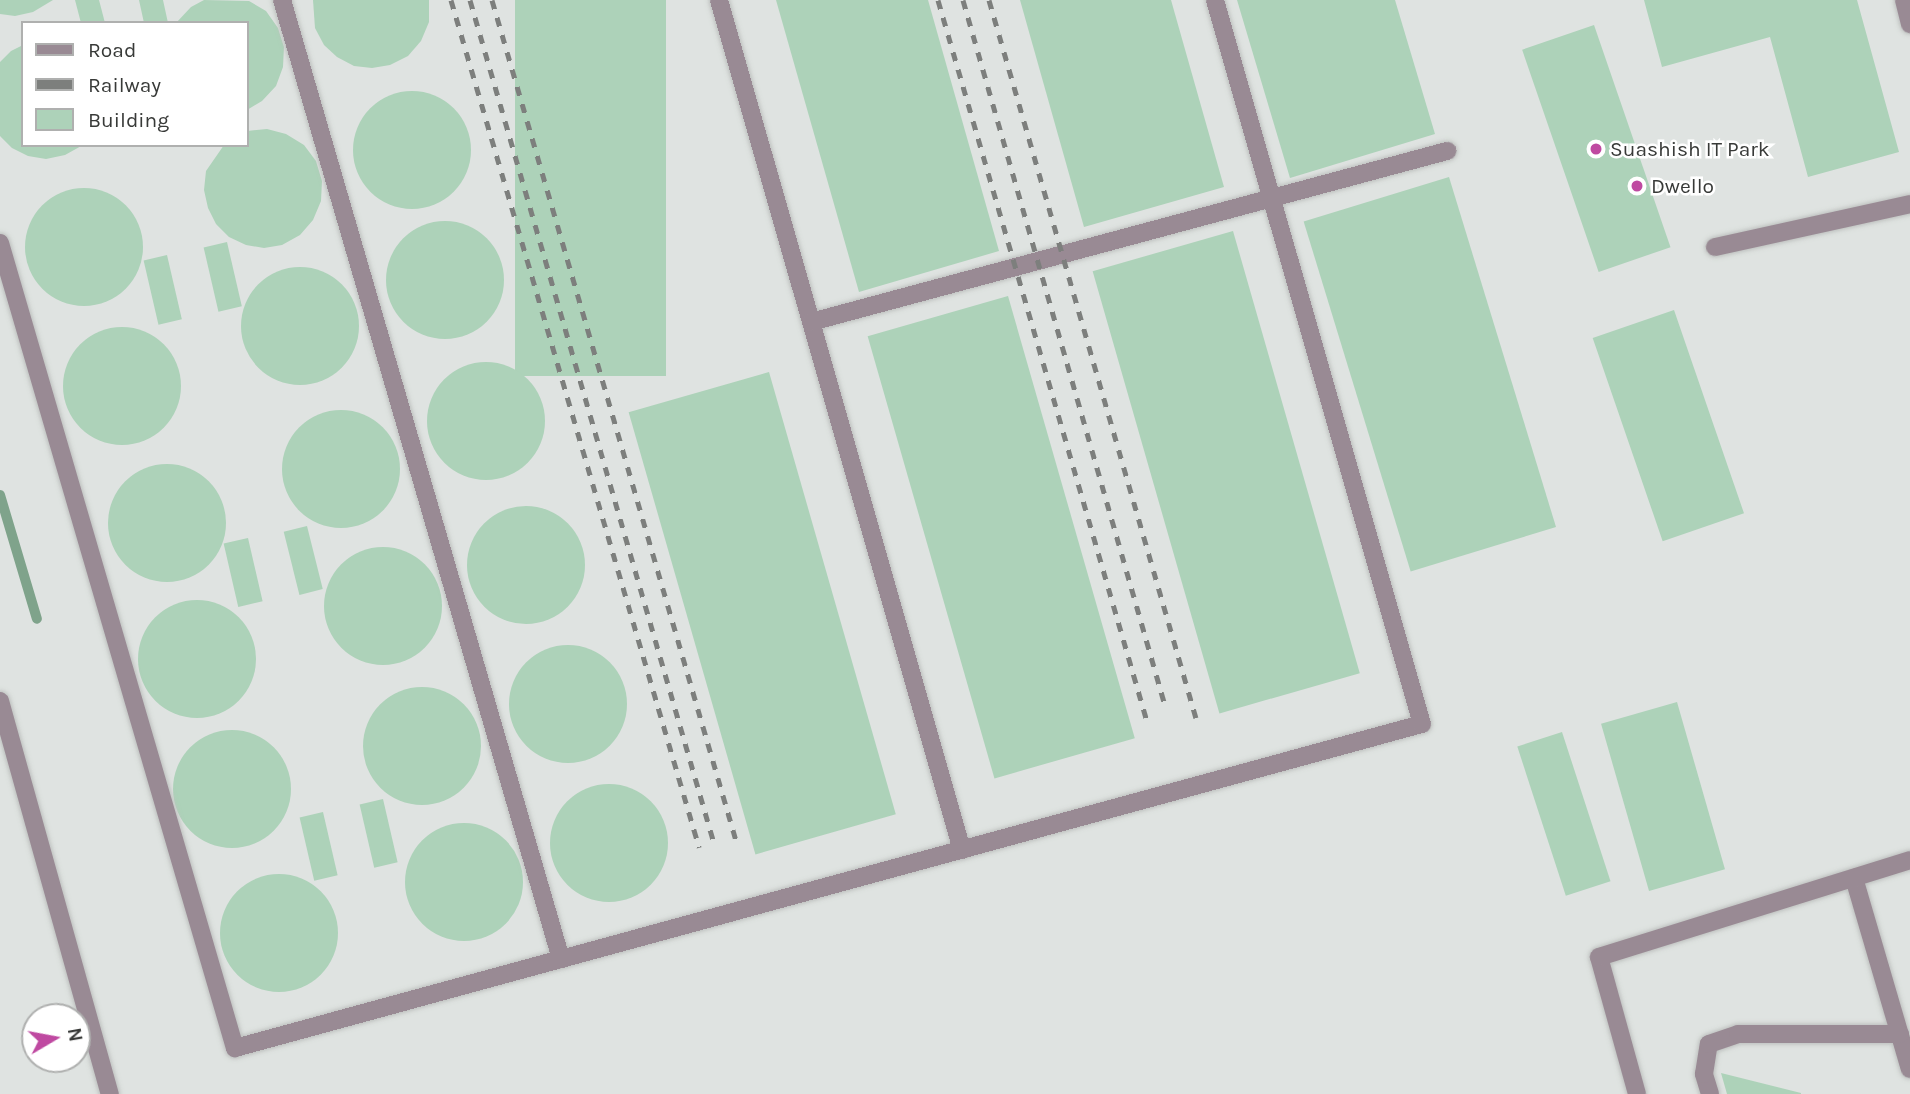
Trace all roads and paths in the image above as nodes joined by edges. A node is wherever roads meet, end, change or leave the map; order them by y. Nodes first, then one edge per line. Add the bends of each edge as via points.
1 (282, 0) edge
2 (719, 0) edge
3 (1215, 0) edge
4 (1904, 0) edge
5 (1910, 24) edge
6 (1447, 151) dead end
7 (1271, 198) junction
8 (1910, 204) edge
9 (0, 243) edge
10 (1715, 247) dead end
11 (811, 322) junction
12 (0, 701) edge
13 (962, 850) junction
14 (1910, 860) edge
15 (1854, 878) junction
16 (561, 959) junction
17 (1900, 1034) junction
18 (1910, 1069) edge
19 (110, 1094) edge
20 (1637, 1094) edge
21 (1710, 1094) edge

1 - 16 street
2 - 11 street
3 - 7 street
4 - 5 street
6 - 7 street
7 - 11 street
7 - 13 street via 1422,724
8 - 10 street
9 - 16 street via 235,1048
11 - 13 street
12 - 19 street
13 - 16 street
14 - 15 street
15 - 17 street
15 - 20 street via 1599,957
17 - 18 street
17 - 21 street via 1738,1034 1709,1044 1704,1074

